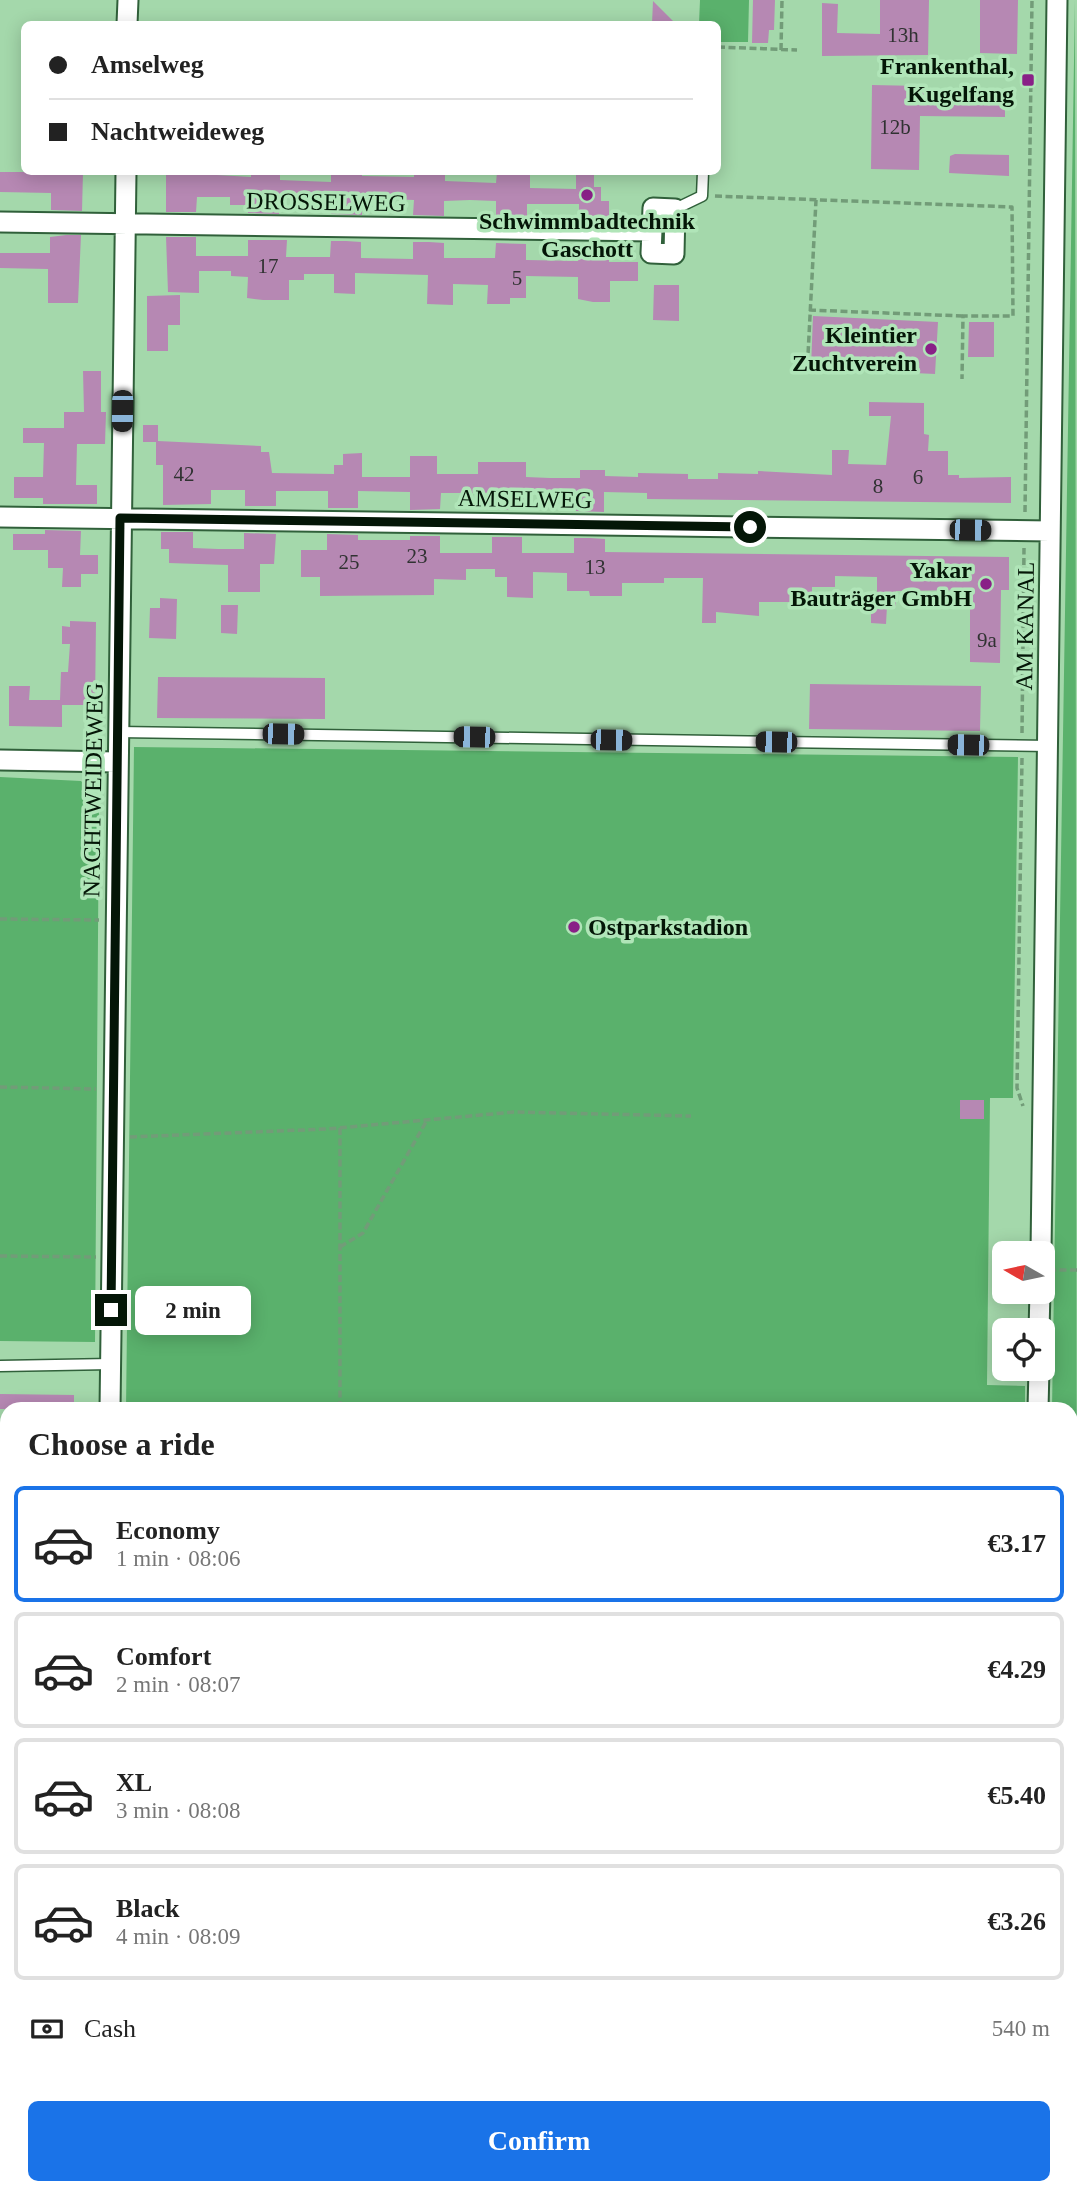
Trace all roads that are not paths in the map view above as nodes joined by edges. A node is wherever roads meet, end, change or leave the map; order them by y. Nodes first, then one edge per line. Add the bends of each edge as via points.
1 (128, 0) edge
2 (1057, 0) edge
3 (127, 21) edge
4 (126, 175) edge
5 (703, 175) edge
6 (676, 209) junction
7 (0, 222) edge
8 (125, 225) junction
9 (652, 231) junction
10 (0, 517) edge
11 (120, 518) junction
12 (1050, 531) junction
13 (118, 732) junction
14 (1051, 746) junction
15 (0, 761) edge
16 (118, 762) junction
17 (1045, 1241) edge
18 (111, 1364) junction
19 (0, 1366) edge
20 (1039, 1381) edge
21 (110, 1402) edge
22 (1038, 1402) edge

1 - 3 street
2 - 12 street, AM KANAL
4 - 8 street, NACHTWEIDEWEG
5 - 6 lane via 702,196
6 - 9 street via 653,208
6 - 9 street via 674,254 651,253
7 - 8 street, DROSSELWEG
8 - 9 street, DROSSELWEG
8 - 11 street, NACHTWEIDEWEG
10 - 11 street, AMSELWEG
11 - 12 street, AMSELWEG
11 - 13 street, NACHTWEIDEWEG
12 - 14 street, AM KANAL
13 - 14 lane
13 - 16 street, NACHTWEIDEWEG
14 - 17 street, AM KANAL
15 - 16 street
16 - 18 street, NACHTWEIDEWEG
18 - 19 lane
18 - 21 street, NACHTWEIDEWEG
20 - 22 street

